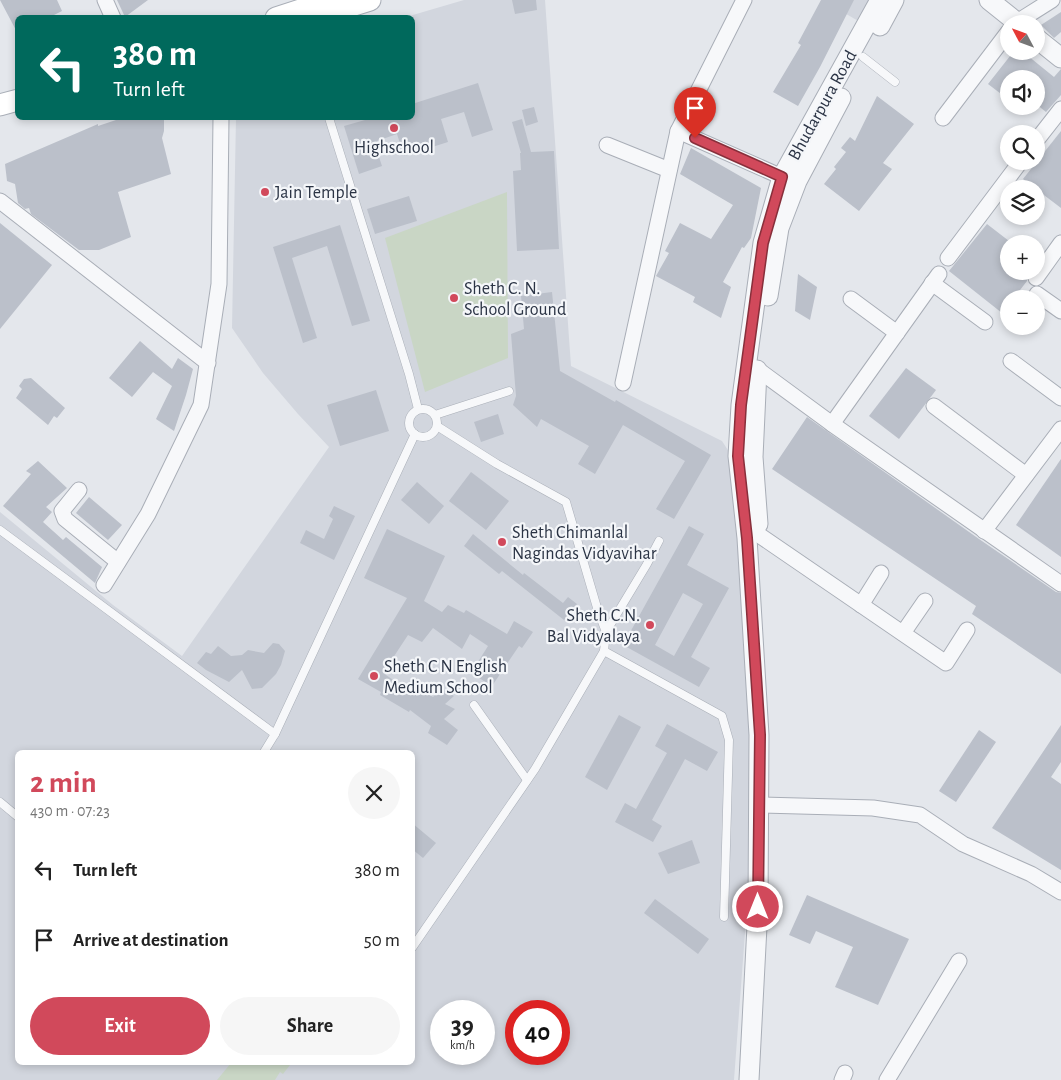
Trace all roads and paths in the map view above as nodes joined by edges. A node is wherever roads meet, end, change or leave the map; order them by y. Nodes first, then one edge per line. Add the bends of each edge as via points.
1 (105, 0) edge
2 (331, 0) edge
3 (370, 0) edge
4 (744, 0) edge
5 (880, 0) edge
6 (894, 0) edge
7 (989, 0) edge
8 (1052, 0) edge
9 (112, 15) edge
10 (285, 15) edge
11 (325, 15) edge
12 (1004, 15) edge
13 (1029, 15) edge
14 (1000, 43) edge
15 (1045, 45) edge
16 (863, 56) junction
17 (1061, 58) edge
18 (895, 82) dead end
19 (15, 101) edge
20 (0, 105) edge
21 (1061, 109) edge
22 (15, 113) edge
23 (0, 118) edge
24 (943, 118) dead end
25 (221, 120) edge
26 (330, 120) edge
27 (1045, 129) edge
28 (678, 131) junction
29 (607, 146) dead end
30 (669, 170) junction
31 (1014, 170) edge
32 (789, 180) junction
33 (0, 201) edge
34 (1061, 243) edge
35 (948, 258) dead end
36 (1045, 265) edge
37 (852, 299) dead end
38 (1045, 300) edge
39 (1061, 311) edge
40 (985, 322) dead end
41 (897, 333) junction
42 (1011, 361) dead end
43 (208, 363) junction
44 (752, 366) junction
45 (623, 383) dead end
46 (509, 391) dead end
47 (1061, 398) edge
48 (934, 406) dead end
49 (418, 409) junction
50 (435, 415) junction
51 (832, 424) junction
52 (437, 426) junction
53 (1061, 429) edge
54 (414, 434) junction
55 (1026, 475) junction
56 (79, 490) dead end
57 (0, 530) edge
58 (984, 531) junction
59 (753, 534) junction
60 (659, 541) dead end
61 (118, 562) junction
62 (881, 573) dead end
63 (1061, 584) edge
64 (104, 586) dead end
65 (925, 601) dead end
66 (861, 605) junction
67 (967, 630) dead end
68 (606, 632) junction
69 (903, 633) junction
70 (604, 651) junction
71 (474, 705) dead end
72 (275, 734) junction
73 (265, 750) edge
74 (527, 780) junction
75 (0, 802) edge
76 (765, 805) junction
77 (15, 814) edge
78 (1061, 892) edge
79 (724, 917) dead end
80 (415, 944) edge
81 (959, 961) dead end
82 (753, 1080) edge
83 (887, 1080) edge

1 - 9 street
2 - 10 main road
3 - 11 main road
4 - 28 street
5 - 32 street, Bhudarpura Road
6 - 16 street, Bhudarpura Road
7 - 12 street
8 - 13 street
14 - 24 street
15 - 17 street
16 - 18 lane
16 - 32 street, Bhudarpura Road
19 - 20 main road
21 - 27 street
22 - 23 main road
25 - 43 street via 220,284
26 - 49 lane
28 - 30 street
28 - 32 street
29 - 30 street
30 - 45 street
31 - 35 street
32 - 44 street, Bhudarpura Road via 759,347
33 - 43 street
34 - 36 street
37 - 41 street
38 - 39 street
40 - 41 street via 936,279
41 - 51 street
42 - 47 street
43 - 61 street via 201,405 148,514
44 - 51 street
44 - 59 street, Bhudarpura Road
46 - 50 lane
48 - 55 street
49 - 50 lane via 426,408
49 - 54 lane via 409,420
50 - 52 lane
51 - 58 street
52 - 54 lane via 425,437
52 - 68 lane via 566,502
53 - 55 street
54 - 72 lane
55 - 58 street
56 - 61 street via 62,511 65,519
57 - 72 lane
58 - 63 street
59 - 66 street
59 - 76 street, Bhudarpura Road via 760,658 769,715
60 - 68 lane
61 - 64 street
62 - 66 street
65 - 69 street
66 - 69 street
67 - 69 street via 946,662
68 - 70 lane
70 - 74 lane
70 - 79 lane via 722,716 729,740
71 - 74 lane
72 - 73 lane
74 - 80 lane
75 - 77 lane
76 - 78 street via 873,808 920,815 963,844 1031,874
76 - 82 street, Bhudarpura Road via 771,856 766,988
81 - 83 street

